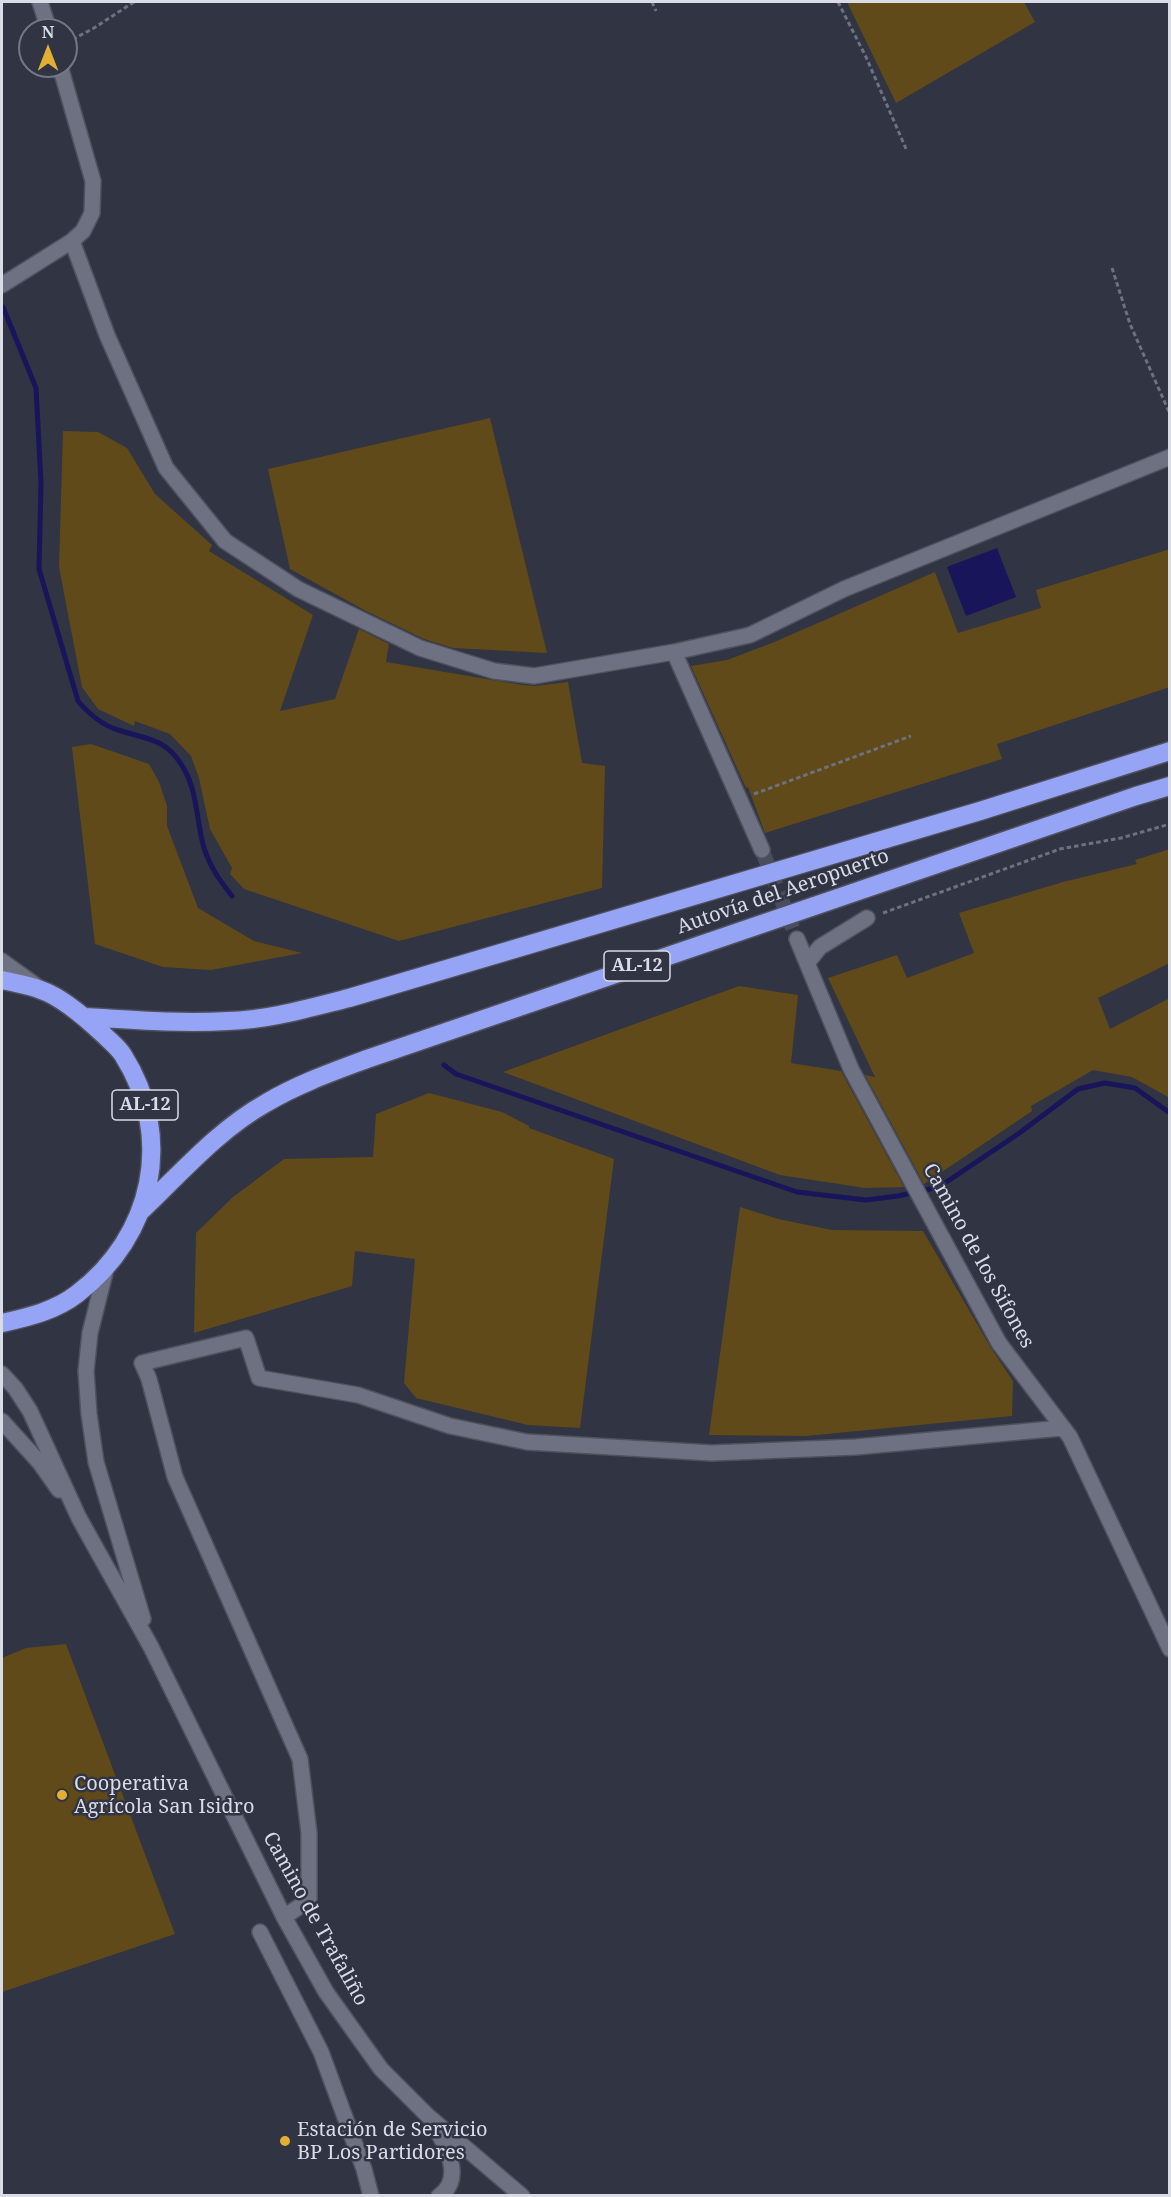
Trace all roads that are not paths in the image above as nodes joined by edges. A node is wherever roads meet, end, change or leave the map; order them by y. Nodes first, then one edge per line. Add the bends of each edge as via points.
1 (40, 2) edge
2 (45, 18) edge
3 (63, 78) edge
4 (72, 241) junction
5 (2, 285) edge
6 (1170, 457) edge
7 (674, 652) junction
8 (1170, 751) edge
9 (1170, 786) edge
10 (762, 850) tunnel mouth
11 (867, 918) road end
12 (797, 939) tunnel mouth
13 (2, 961) edge
14 (808, 962) junction
15 (2, 980) edge
16 (43, 990) junction
17 (86, 1017) junction
18 (141, 1211) junction
19 (106, 1269) junction
20 (2, 1323) edge
21 (2, 1374) edge
22 (2, 1421) edge
23 (1062, 1428) junction
24 (80, 1518) junction
25 (151, 1647) junction
26 (1170, 1649) edge
27 (284, 1917) junction
28 (260, 1932) dead end
29 (428, 2116) junction
30 (371, 2196) edge
31 (439, 2196) edge
32 (522, 2196) edge

1 - 2 street
3 - 4 street via 93,181 92,213 83,231
4 - 5 street
4 - 7 street via 107,335 166,468 225,541 308,594 420,648 494,671 534,676
6 - 7 street via 844,589 750,635
7 - 10 street
8 - 17 highway, Autovía del Aeropuerto / AL-12 via 349,998 229,1022
9 - 18 highway, Autovía del Aeropuerto / AL-12 via 300,1084 217,1138
11 - 14 street via 820,947
12 - 14 street, Camino de los Sifones
13 - 16 street
14 - 23 street, Camino de los Sifones via 851,1069 999,1343
15 - 16 highway, AL-12
16 - 17 highway, AL-12
17 - 18 highway, AL-12 via 122,1053 141,1090 151,1130 151,1171
18 - 19 highway, AL-12 via 127,1241
19 - 20 highway, AL-12 via 76,1295 40,1314
19 - 25 street via 90,1333 86,1371 89,1414 96,1462
21 - 24 street via 30,1411
22 - 24 street via 40,1463
23 - 26 street, Camino de los Sifones via 1070,1437
23 - 27 street via 856,1447 712,1453 527,1442 450,1426 358,1395 259,1378 246,1338 142,1364 175,1477 300,1759 309,1833 309,1900
24 - 25 street
25 - 27 street, Camino de Trafaliño
27 - 29 street, Camino de Trafaliño via 326,1992 381,2069
28 - 30 street via 321,2052
29 - 31 street via 452,2159 452,2178
29 - 32 street, Camino de Trafaliño

